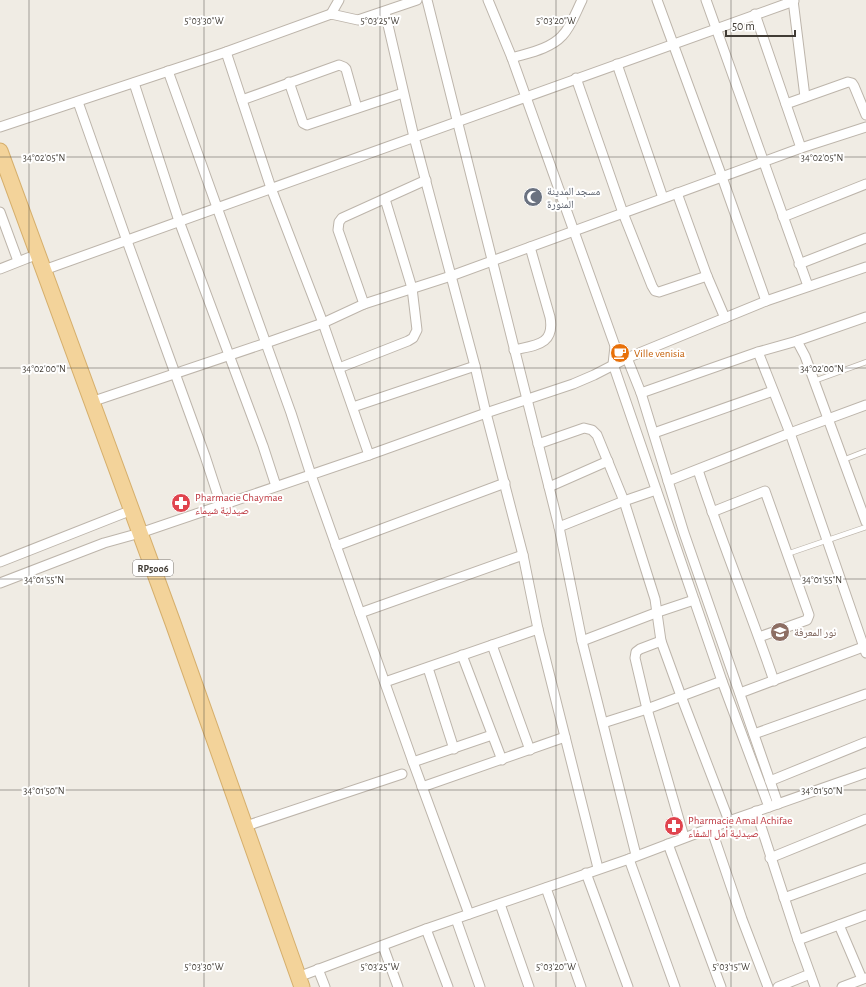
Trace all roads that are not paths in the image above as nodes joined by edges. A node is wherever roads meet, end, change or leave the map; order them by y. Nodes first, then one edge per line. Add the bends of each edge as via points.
1 (339, 0) edge
2 (417, 0) edge
3 (427, 0) edge
4 (488, 0) edge
5 (582, 0) edge
6 (657, 0) edge
7 (706, 0) edge
8 (793, 1) edge
9 (385, 12) junction
10 (331, 14) junction
11 (755, 14) junction
12 (716, 28) junction
13 (672, 44) junction
14 (226, 52) junction
15 (512, 58) junction
16 (617, 64) junction
17 (168, 71) junction
18 (576, 78) junction
19 (289, 82) junction
20 (134, 83) junction
21 (404, 93) junction
22 (526, 96) junction
23 (805, 97) junction
24 (242, 100) junction
25 (78, 102) junction
26 (786, 104) junction
27 (357, 108) junction
28 (866, 115) edge
29 (457, 121) junction
30 (0, 127) edge
31 (866, 127) edge
32 (414, 137) junction
33 (801, 148) junction
34 (0, 151) edge
35 (763, 162) junction
36 (722, 177) junction
37 (426, 180) junction
38 (866, 184) edge
39 (271, 188) junction
40 (677, 193) junction
41 (663, 198) junction
42 (385, 199) junction
43 (216, 208) junction
44 (0, 212) edge
45 (623, 213) junction
46 (783, 217) junction
47 (179, 221) junction
48 (574, 231) junction
49 (866, 238) edge
50 (127, 241) junction
51 (530, 247) junction
52 (38, 254) junction
53 (18, 261) junction
54 (492, 261) junction
55 (800, 264) junction
56 (866, 267) edge
57 (0, 269) edge
58 (44, 270) junction
59 (451, 276) junction
60 (707, 276) junction
61 (808, 286) junction
62 (412, 288) junction
63 (766, 301) junction
64 (364, 304) junction
65 (866, 317) edge
66 (725, 318) junction
67 (323, 323) junction
68 (798, 341) junction
69 (266, 343) junction
70 (615, 346) junction
71 (514, 350) junction
72 (758, 352) junction
73 (230, 354) junction
74 (627, 358) junction
75 (866, 362) edge
76 (613, 364) junction
77 (475, 366) junction
78 (339, 368) junction
79 (175, 374) junction
80 (814, 381) junction
81 (773, 391) junction
82 (641, 393) junction
83 (527, 399) junction
84 (91, 402) junction
85 (866, 405) edge
86 (353, 407) junction
87 (486, 413) junction
88 (828, 420) junction
89 (654, 432) junction
90 (790, 433) junction
91 (538, 444) junction
92 (866, 451) edge
93 (369, 455) junction
94 (843, 460) junction
95 (608, 461) junction
96 (698, 470) junction
97 (311, 475) junction
98 (668, 482) junction
99 (505, 483) junction
100 (276, 486) junction
101 (549, 487) junction
102 (656, 490) junction
103 (624, 501) junction
104 (863, 501) edge
105 (221, 505) junction
106 (132, 510) junction
107 (712, 512) junction
108 (866, 522) edge
109 (559, 527) junction
110 (866, 528) edge
111 (140, 533) junction
112 (827, 539) junction
113 (336, 546) junction
114 (787, 554) junction
115 (523, 555) junction
116 (0, 562) edge
117 (0, 583) edge
118 (694, 600) junction
119 (658, 612) junction
120 (360, 613) junction
121 (538, 629) junction
122 (759, 637) junction
123 (582, 641) junction
124 (661, 642) junction
125 (492, 645) junction
126 (865, 649) edge
127 (462, 655) junction
128 (428, 668) junction
129 (722, 681) junction
130 (774, 681) junction
131 (385, 682) junction
132 (740, 693) junction
133 (866, 694) edge
134 (681, 696) junction
135 (647, 709) junction
136 (603, 723) junction
137 (754, 734) junction
138 (492, 735) junction
139 (565, 737) junction
140 (866, 742) edge
141 (454, 749) junction
142 (530, 750) junction
143 (502, 760) junction
144 (413, 762) junction
145 (866, 773) edge
146 (402, 774) dead end
147 (770, 781) junction
148 (422, 787) junction
149 (773, 805) junction
150 (756, 811) junction
151 (866, 819) edge
152 (729, 820) junction
153 (246, 826) junction
154 (711, 828) junction
155 (684, 837) junction
156 (668, 844) junction
157 (632, 857) junction
158 (770, 858) junction
159 (598, 868) junction
160 (866, 868) edge
161 (586, 873) junction
162 (546, 888) junction
163 (784, 898) junction
164 (500, 904) junction
165 (469, 914) junction
166 (866, 915) edge
167 (456, 919) junction
168 (840, 925) junction
169 (426, 929) junction
170 (798, 940) junction
171 (383, 946) junction
172 (318, 969) junction
173 (810, 974) junction
174 (864, 979) edge
175 (300, 982) edge
176 (325, 987) edge
177 (398, 987) edge
178 (448, 987) edge
179 (480, 987) edge
180 (529, 987) edge
181 (581, 987) edge
182 (628, 987) edge
183 (675, 987) edge
184 (721, 987) edge
185 (768, 987) edge
186 (778, 987) edge
187 (815, 987) edge
188 (842, 987) edge

1 - 10 street
2 - 9 street
3 - 29 street
4 - 15 street
5 - 15 street via 567,30 555,42
6 - 13 street
7 - 12 street
8 - 11 street
8 - 23 street
9 - 10 street via 358,20
9 - 21 street
10 - 14 street
11 - 12 street
11 - 26 street
12 - 13 street
12 - 35 street
13 - 16 street
13 - 36 street
14 - 17 street
14 - 24 street
15 - 22 street
16 - 18 street
16 - 41 street
17 - 20 street
17 - 43 street
18 - 22 street
18 - 45 street
19 - 24 street
19 - 27 street via 303,123 307,125
19 - 27 street via 342,66 346,69
20 - 25 street
20 - 47 street
21 - 27 street
21 - 32 street
22 - 29 street
22 - 48 street
23 - 26 street
23 - 28 street via 850,82
24 - 39 street
25 - 30 street
25 - 50 street
26 - 33 street
29 - 32 street
29 - 54 street
31 - 33 street
32 - 37 street
32 - 39 street
33 - 35 street
34 - 52 main road, RP5006
35 - 36 street
35 - 46 street
36 - 40 street
36 - 63 street
37 - 42 street
37 - 59 street
38 - 46 street
39 - 43 street
39 - 67 street
40 - 41 street
40 - 60 street
41 - 45 street
42 - 62 street
42 - 64 street via 342,218 338,226
43 - 47 street
43 - 69 street
44 - 53 street
45 - 48 street
45 - 60 street via 655,291
46 - 55 street
47 - 50 street
47 - 73 street
48 - 51 street
48 - 70 street
49 - 55 street
50 - 58 street
50 - 79 street
51 - 54 street
51 - 71 street via 550,317 550,333 542,343
52 - 53 street
52 - 58 main road, RP5006
53 - 57 street
54 - 59 street
54 - 71 street
55 - 61 street
56 - 61 street
58 - 84 main road, RP5006
59 - 62 street
59 - 77 street
60 - 66 street
61 - 63 street
62 - 64 street
62 - 78 street via 417,330 413,338
63 - 66 street
64 - 67 street
65 - 68 street
66 - 74 street
67 - 69 street
67 - 78 street
68 - 72 street
68 - 80 street
69 - 73 street
69 - 97 street
70 - 74 street
70 - 76 street
71 - 83 street
72 - 81 street
72 - 82 street
73 - 79 street
73 - 100 street
74 - 76 street
74 - 82 street
75 - 80 lane
76 - 83 street via 584,380
76 - 102 street
77 - 86 street
77 - 87 street
78 - 86 street
79 - 84 street
79 - 105 street
80 - 88 street
81 - 89 street
81 - 90 street
82 - 89 street
83 - 87 street
83 - 91 street
84 - 106 main road, RP5006
85 - 88 street
86 - 93 street
87 - 93 street
87 - 99 street
88 - 90 street
88 - 94 street
89 - 98 street
90 - 96 street
90 - 112 street
91 - 95 street via 584,428 589,429 597,435
91 - 101 street
92 - 94 lane
93 - 97 street
94 - 104 street
95 - 101 street
95 - 103 street
96 - 98 street
96 - 107 street
97 - 100 street
97 - 113 street
98 - 132 street
99 - 113 street
99 - 115 street
100 - 105 street
101 - 109 street
102 - 103 street
102 - 118 street
103 - 109 street
103 - 119 street
104 - 108 street
105 - 111 street
106 - 111 main road, RP5006
106 - 116 street
107 - 114 street via 765,492
107 - 122 street
109 - 123 street
110 - 112 lane
111 - 117 street via 104,543
111 - 153 main road, RP5006
112 - 114 lane
112 - 126 street
113 - 120 street
114 - 122 street via 809,617 807,620
115 - 120 street
115 - 121 street
118 - 119 street
118 - 129 street
119 - 123 street
119 - 124 street
120 - 131 street
121 - 125 street
121 - 139 street
122 - 130 street
123 - 136 street
124 - 134 street
124 - 135 street via 636,652 635,658
125 - 127 street
125 - 142 street
126 - 130 street
127 - 128 street
127 - 138 street
128 - 131 street
128 - 141 street
129 - 134 street
129 - 149 street
130 - 132 street
131 - 144 street
132 - 137 street
133 - 137 street
134 - 135 street
134 - 152 street
135 - 136 street
135 - 155 street
136 - 157 street
137 - 147 street
138 - 141 street
138 - 143 street
139 - 142 street
139 - 159 street
140 - 147 street
141 - 144 street
142 - 143 street
143 - 148 street
144 - 148 street
145 - 149 street
146 - 153 street
147 - 149 street
148 - 165 street
149 - 150 street
150 - 152 street
150 - 158 street
151 - 158 street
152 - 154 street
153 - 175 main road, RP5006
154 - 155 street
154 - 185 street
155 - 156 street
156 - 157 street
156 - 184 street
157 - 159 street
157 - 183 street
158 - 163 street
159 - 161 street
160 - 163 street
161 - 162 street
161 - 182 street
162 - 164 street
162 - 181 street
163 - 170 street
164 - 165 street
164 - 180 street
165 - 167 street
166 - 168 street
167 - 169 street
167 - 179 street
168 - 170 street
168 - 174 street
169 - 171 street
169 - 178 street
170 - 173 street
171 - 172 street
171 - 177 street
172 - 175 street
172 - 176 street
173 - 186 street
173 - 187 street
174 - 188 street

